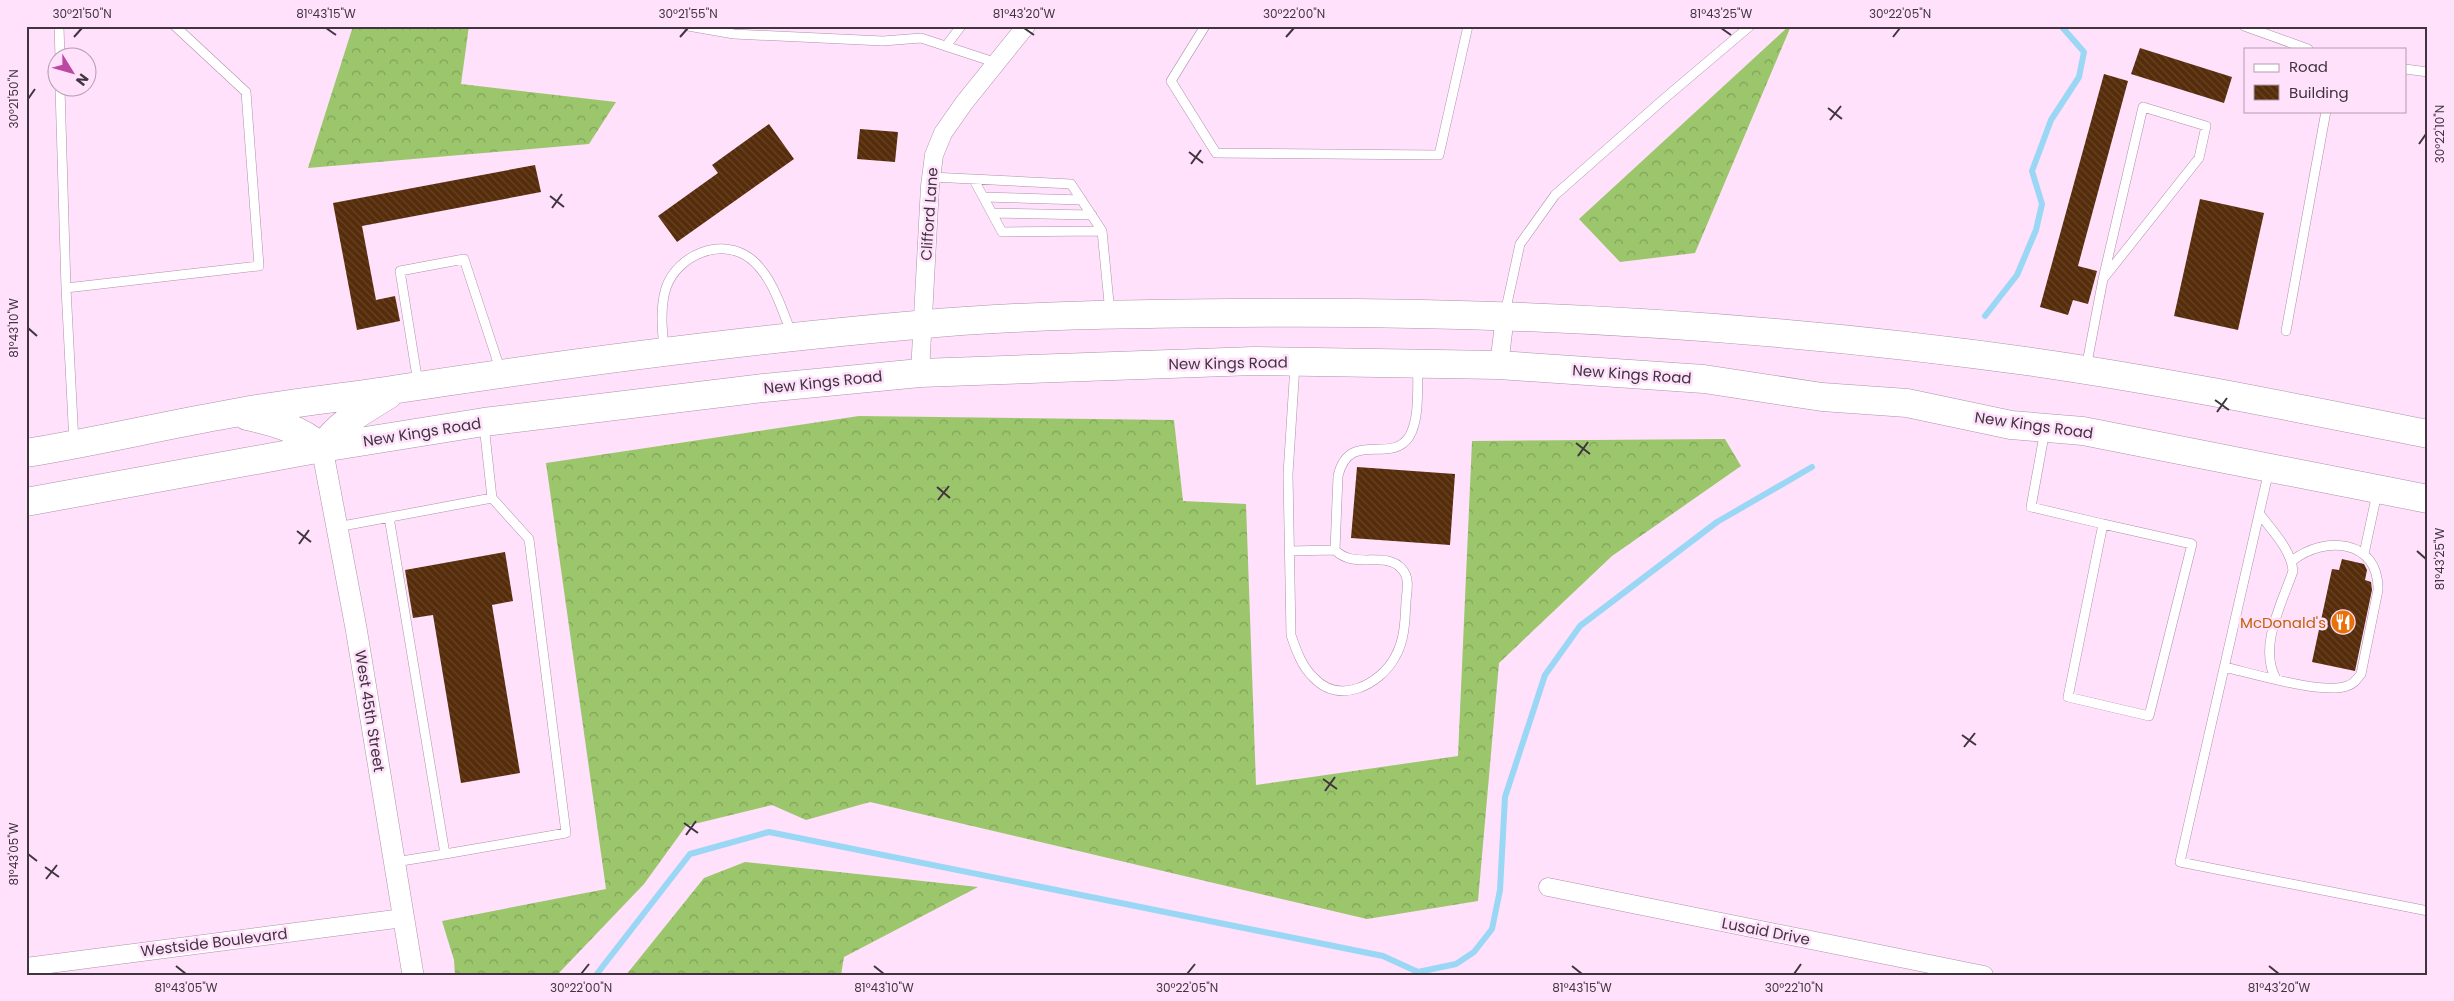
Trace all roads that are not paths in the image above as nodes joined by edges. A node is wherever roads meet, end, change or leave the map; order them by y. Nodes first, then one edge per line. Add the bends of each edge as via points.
1 (59, 26) edge
2 (175, 26) edge
3 (688, 26) edge
4 (961, 26) edge
5 (1026, 26) edge
6 (1205, 26) edge
7 (1468, 26) edge
8 (1750, 26) edge
9 (2244, 26) edge
10 (946, 46) junction
11 (60, 48) edge
12 (2305, 48) edge
13 (997, 63) junction
14 (2406, 69) edge
15 (2428, 72) edge
16 (60, 98) edge
17 (2326, 112) edge
18 (931, 177) junction
19 (974, 180) junction
20 (983, 197) junction
21 (1082, 200) junction
22 (992, 213) junction
23 (1092, 215) junction
24 (1102, 231) junction
25 (2103, 279) junction
26 (66, 288) junction
27 (1110, 316) junction
28 (1505, 316) junction
29 (922, 324) junction
30 (2286, 331) dead end
31 (793, 338) junction
32 (664, 352) junction
33 (1295, 362) junction
34 (1418, 364) junction
35 (1499, 365) junction
36 (2085, 371) junction
37 (501, 372) junction
38 (920, 373) junction
39 (408, 388) junction
40 (234, 413) junction
41 (484, 422) junction
42 (2046, 427) junction
43 (2428, 434) edge
44 (74, 446) junction
45 (322, 448) junction
46 (26, 453) edge
47 (2269, 468) junction
48 (2378, 489) junction
49 (492, 498) junction
50 (2428, 499) edge
51 (26, 502) edge
52 (2259, 513) junction
53 (389, 517) junction
54 (2103, 524) junction
55 (337, 527) junction
56 (1335, 550) junction
57 (1289, 551) junction
58 (2364, 554) junction
59 (2292, 561) junction
60 (2224, 667) junction
61 (2276, 679) junction
62 (445, 854) junction
63 (395, 862) junction
64 (1548, 887) dead end
65 (2428, 910) edge
66 (403, 918) junction
67 (26, 967) edge
68 (413, 975) edge
69 (1984, 975) edge

1 - 11 lane
2 - 26 lane via 246,92 259,266
3 - 10 lane via 734,34 883,40 920,38
4 - 10 lane
5 - 13 street, Clifford Lane
6 - 7 lane via 1171,81 1216,153 1439,155
8 - 28 lane via 1555,195 1520,244
9 - 12 lane
10 - 13 lane
13 - 18 street, Clifford Lane via 944,133 934,155
14 - 15 lane
16 - 26 lane
17 - 30 lane
18 - 19 lane
18 - 29 street, Clifford Lane
19 - 20 lane
19 - 21 lane via 1071,184
20 - 21 lane
20 - 22 lane
21 - 23 lane
22 - 23 lane
22 - 24 lane via 1002,232
23 - 24 lane
24 - 27 lane
25 - 25 lane via 2143,107 2206,126 2199,158
25 - 36 lane
26 - 44 lane
27 - 28 highway via 1353,311
27 - 29 highway
28 - 35 street
28 - 36 highway via 1737,329 1893,345
29 - 31 highway
29 - 38 street, Clifford Lane
31 - 32 highway
31 - 32 lane via 769,280 751,259 736,251 718,248 688,258 667,286 663,305
32 - 37 highway
33 - 34 highway, New Kings Road
33 - 38 highway, New Kings Road
33 - 57 lane via 1288,474
34 - 35 highway, New Kings Road
34 - 56 lane via 1414,423 1408,438 1393,448 1361,450 1346,455 1340,464
35 - 42 highway, New Kings Road via 1704,379 1822,398 1907,404 2011,424
36 - 43 highway
37 - 39 highway
37 - 39 lane via 464,260 400,271
38 - 41 highway, New Kings Road via 764,388
39 - 40 highway
39 - 45 highway via 349,418 333,432
40 - 44 highway
40 - 45 highway via 279,423 308,436
41 - 45 highway, New Kings Road
41 - 49 lane
42 - 47 highway, New Kings Road via 2083,430
42 - 54 lane via 2031,507
44 - 46 highway
45 - 51 highway, New Kings Road
45 - 55 street, West 45th Street
47 - 48 highway, New Kings Road
47 - 52 lane
48 - 50 highway, New Kings Road
48 - 58 lane
49 - 53 lane
49 - 62 lane via 529,539 566,833
52 - 59 lane
52 - 60 lane
53 - 55 lane
53 - 62 lane
54 - 54 lane via 2068,697 2149,716 2192,544
55 - 63 street, West 45th Street
56 - 57 lane
56 - 57 lane via 1349,560 1388,561 1401,568 1408,579 1404,632 1395,657 1378,678 1359,689 1335,692 1314,679 1298,655 1291,635
58 - 59 lane via 2350,547 2332,544 2317,546
58 - 61 lane via 2373,565 2378,580 2362,674 2345,688 2318,687
59 - 61 lane via 2293,571 2268,654
60 - 61 lane
60 - 65 lane via 2180,862
62 - 63 lane
63 - 66 street, West 45th Street
64 - 69 street, Lusaid Drive
66 - 67 street, Westside Boulevard
66 - 68 street, West 45th Street

